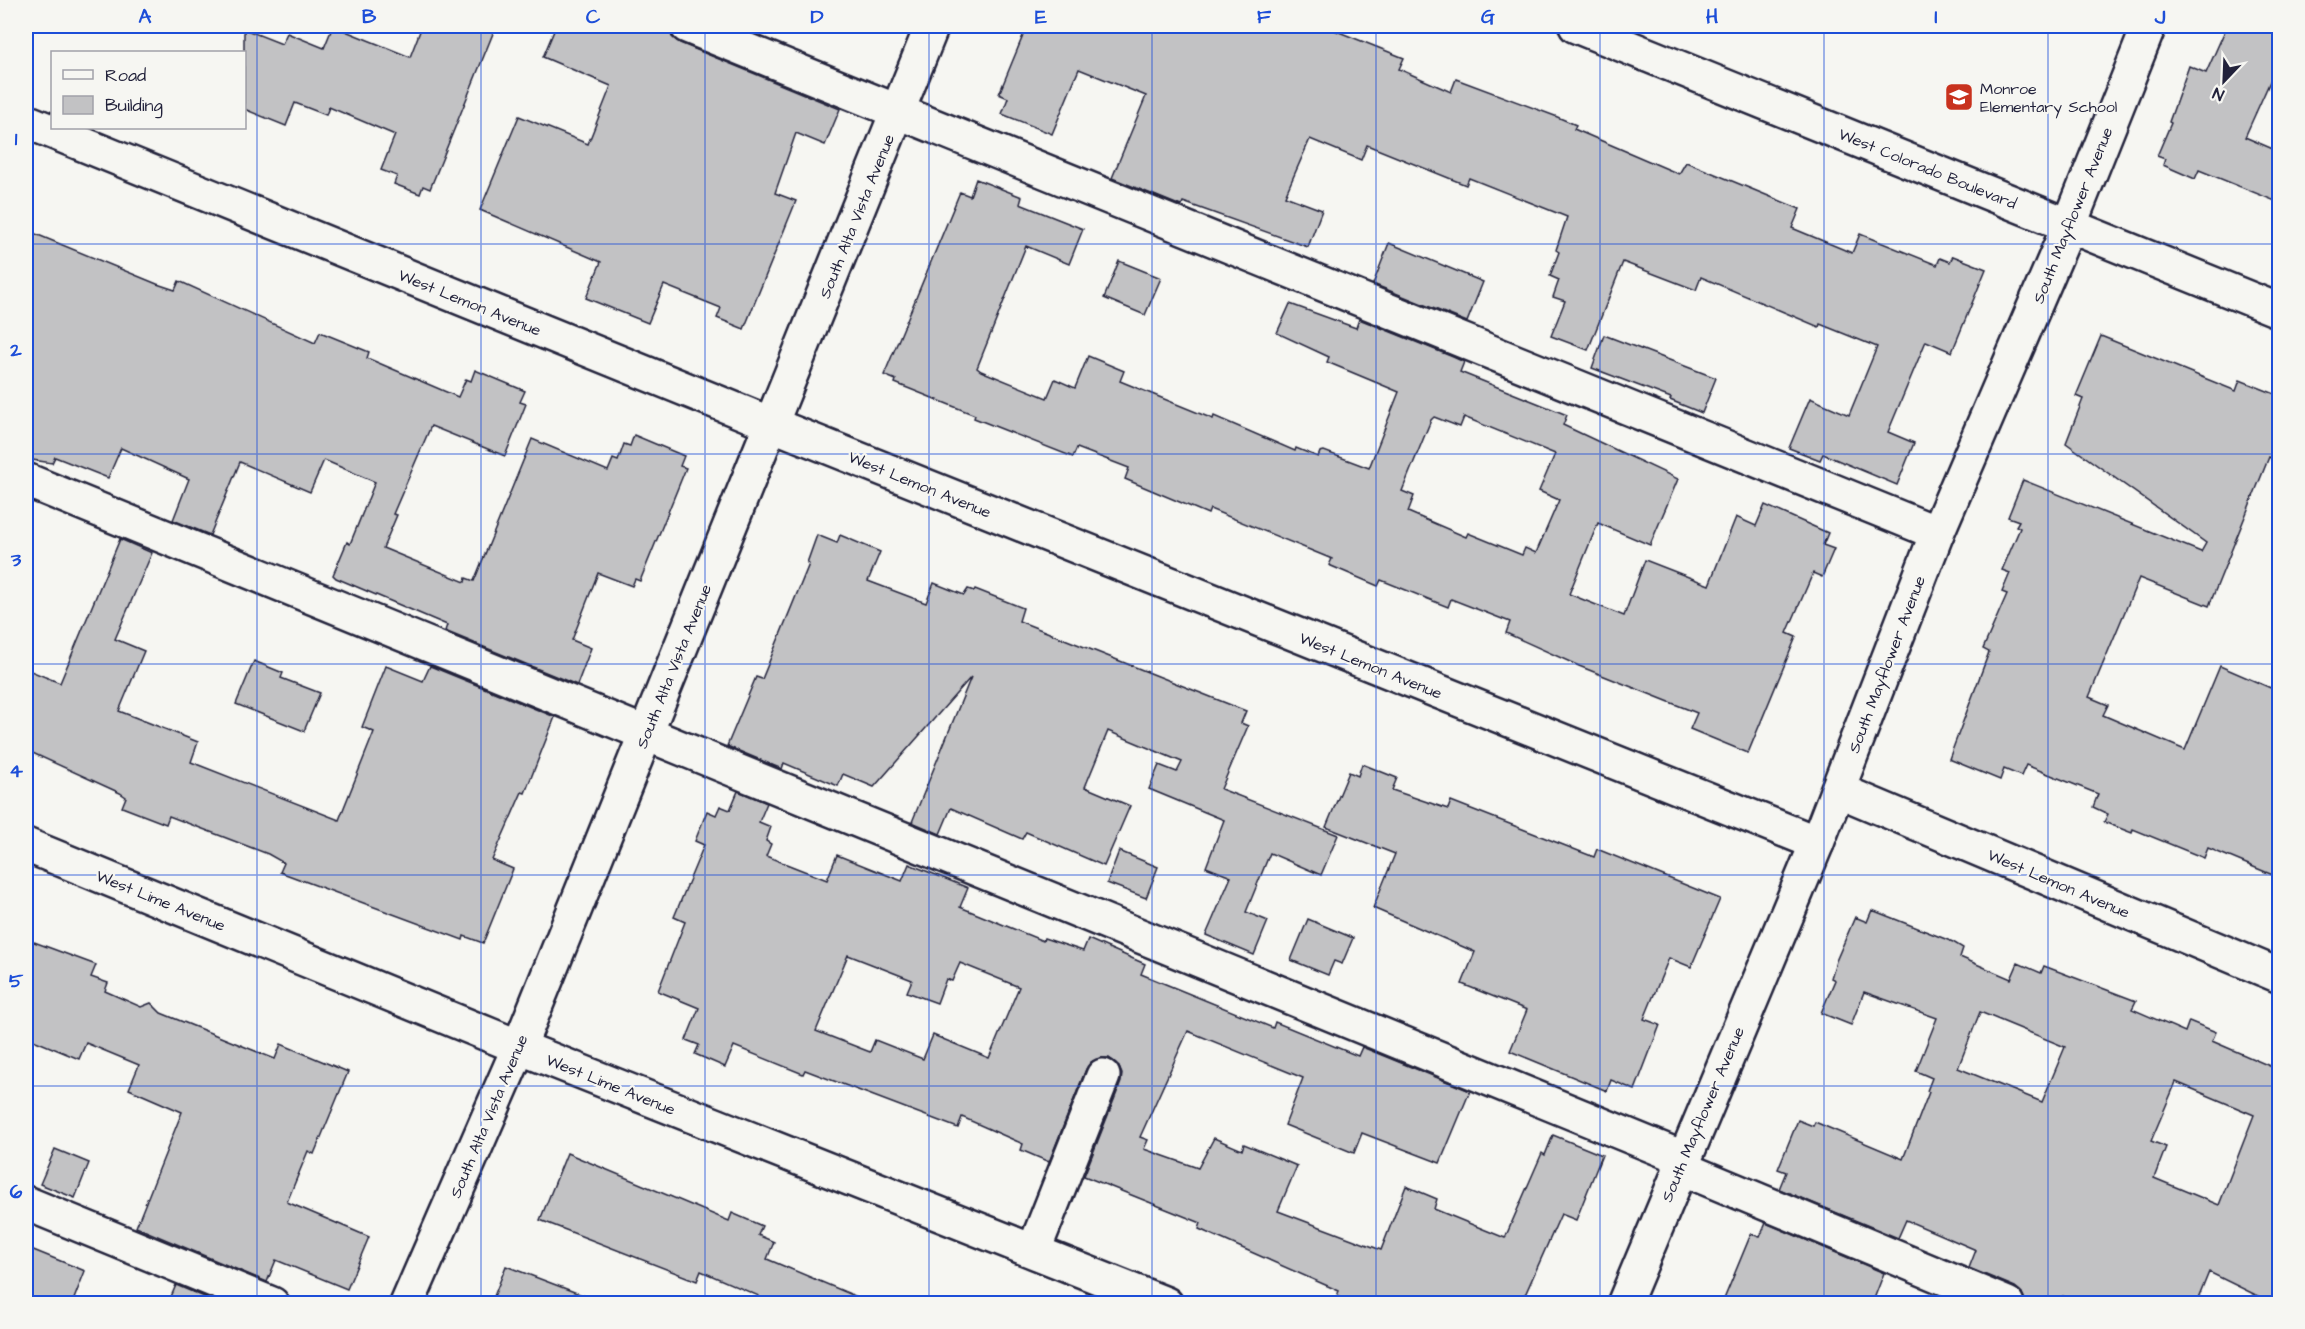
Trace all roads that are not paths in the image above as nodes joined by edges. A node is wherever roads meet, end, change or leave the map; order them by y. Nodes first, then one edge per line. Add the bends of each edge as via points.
1 (687, 26) edge
2 (932, 26) edge
3 (1576, 26) edge
4 (2150, 26) edge
5 (898, 111) junction
6 (26, 121) edge
7 (2069, 226) junction
8 (2280, 311) edge
9 (771, 424) junction
10 (26, 480) edge
11 (1937, 533) junction
12 (646, 734) junction
13 (1838, 790) junction
14 (1817, 843) junction
15 (26, 845) edge
16 (2280, 976) edge
17 (519, 1047) junction
18 (1103, 1076) dead end
19 (1681, 1162) junction
20 (26, 1203) edge
21 (1034, 1250) junction
22 (271, 1303) edge
23 (407, 1304) edge
24 (1166, 1304) edge
25 (1624, 1304) edge
26 (2007, 1304) edge

1 - 5 street
2 - 5 street, South Alta Vista Avenue
3 - 7 street, West Colorado Boulevard
4 - 7 street, South Mayflower Avenue
5 - 9 street, South Alta Vista Avenue
5 - 11 street
6 - 9 street, West Lemon Avenue
7 - 8 street, West Colorado Boulevard
7 - 11 street, South Mayflower Avenue
9 - 12 street, South Alta Vista Avenue
9 - 14 street, West Lemon Avenue
10 - 12 street
11 - 13 street, South Mayflower Avenue
12 - 17 street, South Alta Vista Avenue
12 - 19 street
13 - 14 street, South Mayflower Avenue
13 - 16 street, West Lemon Avenue
14 - 19 street, South Mayflower Avenue
15 - 17 street, West Lime Avenue
17 - 21 street, West Lime Avenue
17 - 23 street, South Alta Vista Avenue
18 - 21 street
19 - 25 street, South Mayflower Avenue
19 - 26 street
20 - 22 street
21 - 24 street, West Lime Avenue

